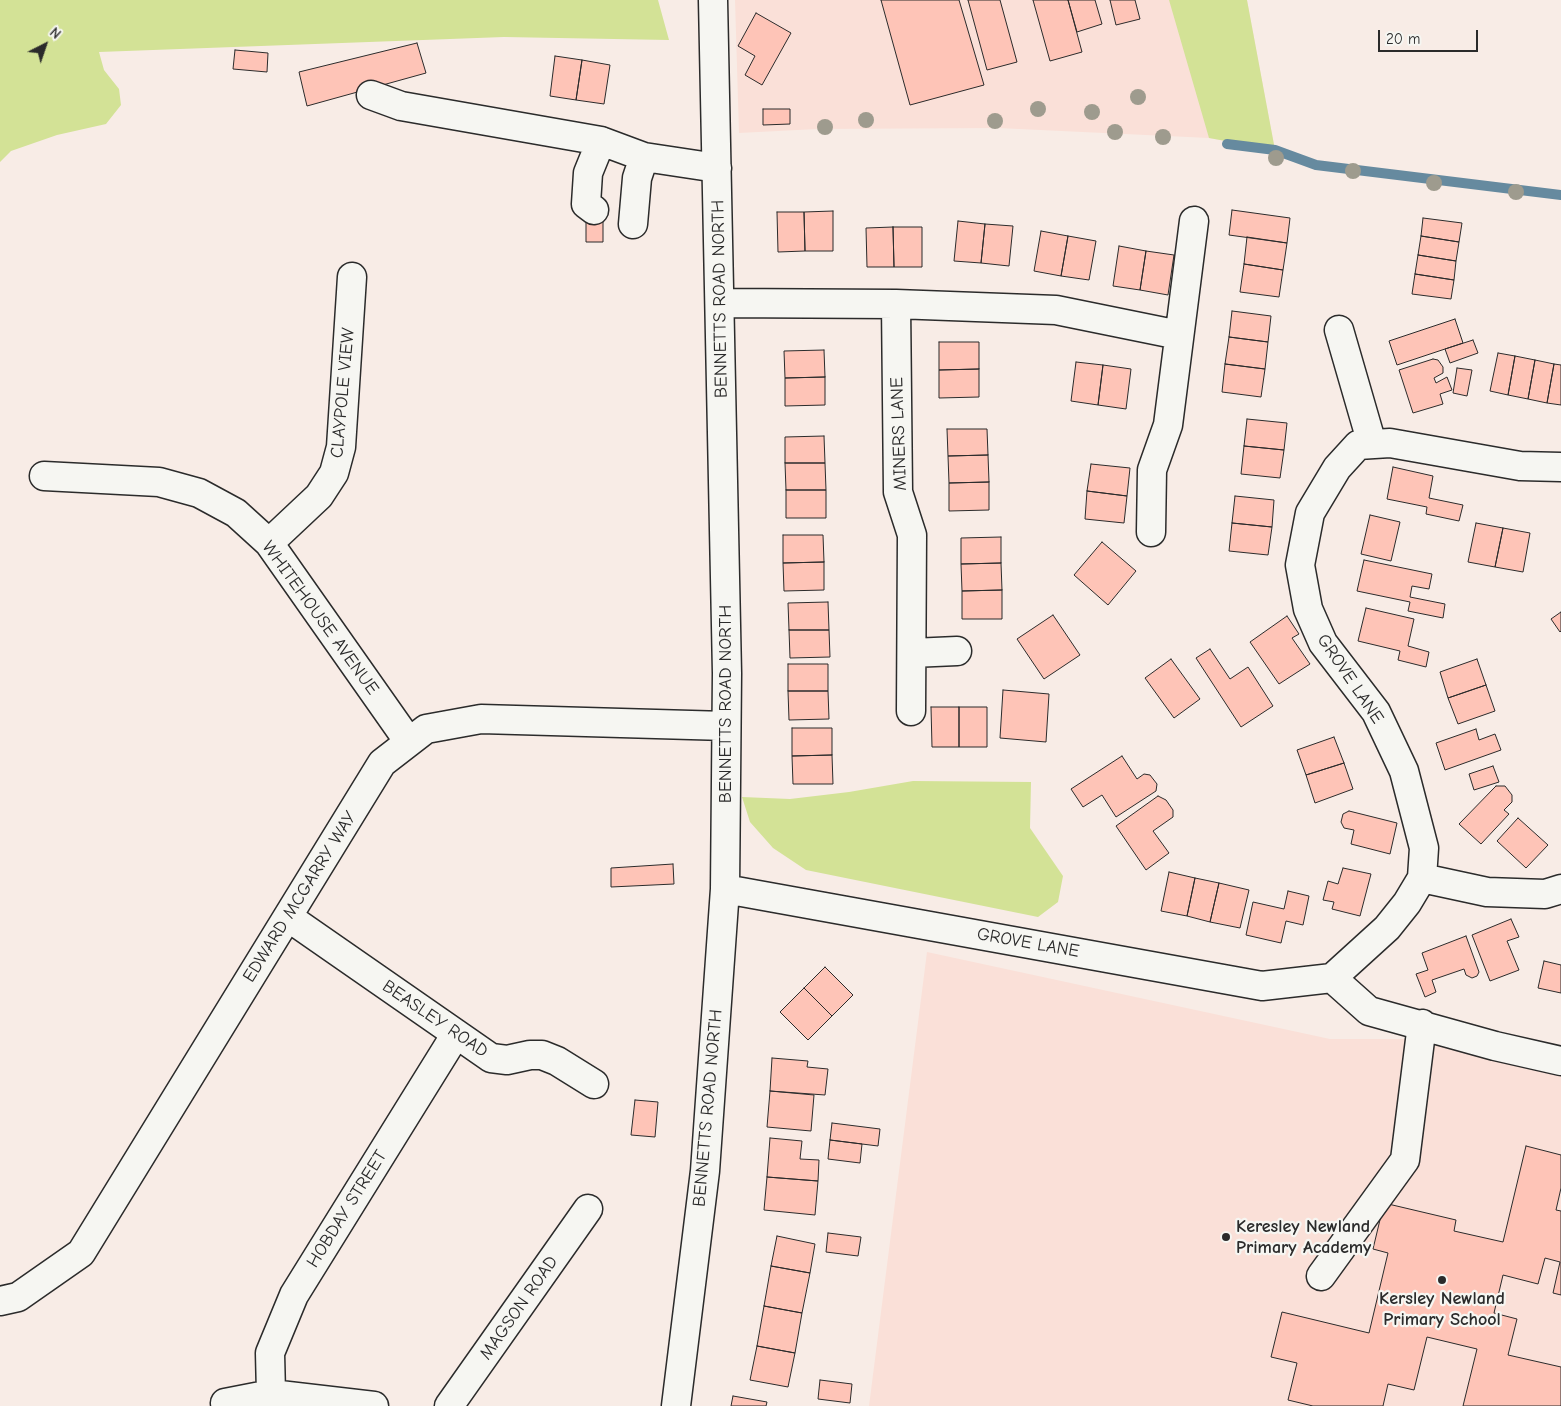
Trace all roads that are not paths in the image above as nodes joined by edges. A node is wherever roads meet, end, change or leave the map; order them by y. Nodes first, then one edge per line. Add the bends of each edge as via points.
1 (713, 0) edge
2 (371, 95) dead end
3 (601, 141) junction
4 (644, 157) junction
5 (717, 168) junction
6 (594, 210) dead end
7 (1194, 221) dead end
8 (633, 224) dead end
9 (352, 277) dead end
10 (720, 303) junction
11 (896, 304) junction
12 (1339, 330) dead end
13 (1179, 335) junction
14 (1372, 444) junction
15 (1561, 467) edge
16 (44, 476) dead end
17 (1151, 532) dead end
18 (269, 543) junction
19 (957, 651) dead end
20 (912, 653) junction
21 (912, 711) dead end
22 (726, 726) junction
23 (409, 742) junction
24 (1422, 878) junction
25 (725, 889) junction
26 (1561, 889) edge
27 (288, 916) junction
28 (1332, 978) junction
29 (1422, 1024) junction
30 (456, 1034) junction
31 (1561, 1061) edge
32 (594, 1084) dead end
33 (588, 1209) dead end
34 (1320, 1276) dead end
35 (0, 1301) edge
36 (270, 1394) junction
37 (224, 1402) dead end
38 (374, 1406) edge
39 (449, 1406) edge
40 (676, 1406) edge

1 - 5 street, BENNETTS ROAD NORTH
2 - 3 street via 435,113
3 - 4 street
3 - 6 street via 588,173 586,204
4 - 5 street
4 - 8 street via 637,178
5 - 10 street, BENNETTS ROAD NORTH
7 - 13 street
9 - 18 street, CLAYPOLE VIEW via 341,447 334,473 319,496
10 - 11 street
10 - 22 street, BENNETTS ROAD NORTH
11 - 13 street via 1056,310
11 - 20 street, MINERS LANE via 898,492 912,535
12 - 14 street
13 - 17 street via 1168,425 1152,470
14 - 15 street, GROVE LANE via 1390,443 1520,466
14 - 24 street, GROVE LANE via 1358,445 1337,468 1310,513 1300,565 1308,609 1323,643 1376,712 1404,771 1424,848
16 - 18 street, WHITEHOUSE AVENUE via 159,482 199,493 236,514
18 - 23 street, WHITEHOUSE AVENUE
19 - 20 street
20 - 21 street, MINERS LANE
22 - 23 street, EDWARD MCGARRY WAY via 482,719 426,729
22 - 25 street, BENNETTS ROAD NORTH
23 - 27 street, EDWARD MCGARRY WAY via 382,763
24 - 26 street via 1486,892 1545,894
24 - 28 street via 1387,928
25 - 28 street, GROVE LANE via 1262,986
25 - 40 street, BENNETTS ROAD NORTH via 705,1171
27 - 30 street, BEASLEY ROAD
27 - 35 street, EDWARD MCGARRY WAY via 81,1253 18,1298
28 - 29 street via 1369,1011
29 - 31 street
29 - 34 street via 1406,1160
30 - 32 street, BEASLEY ROAD via 491,1058 507,1060 542,1055
30 - 36 street, HOBDAY STREET via 294,1295 270,1353
33 - 39 street, MAGSON ROAD
36 - 37 street
36 - 38 street

